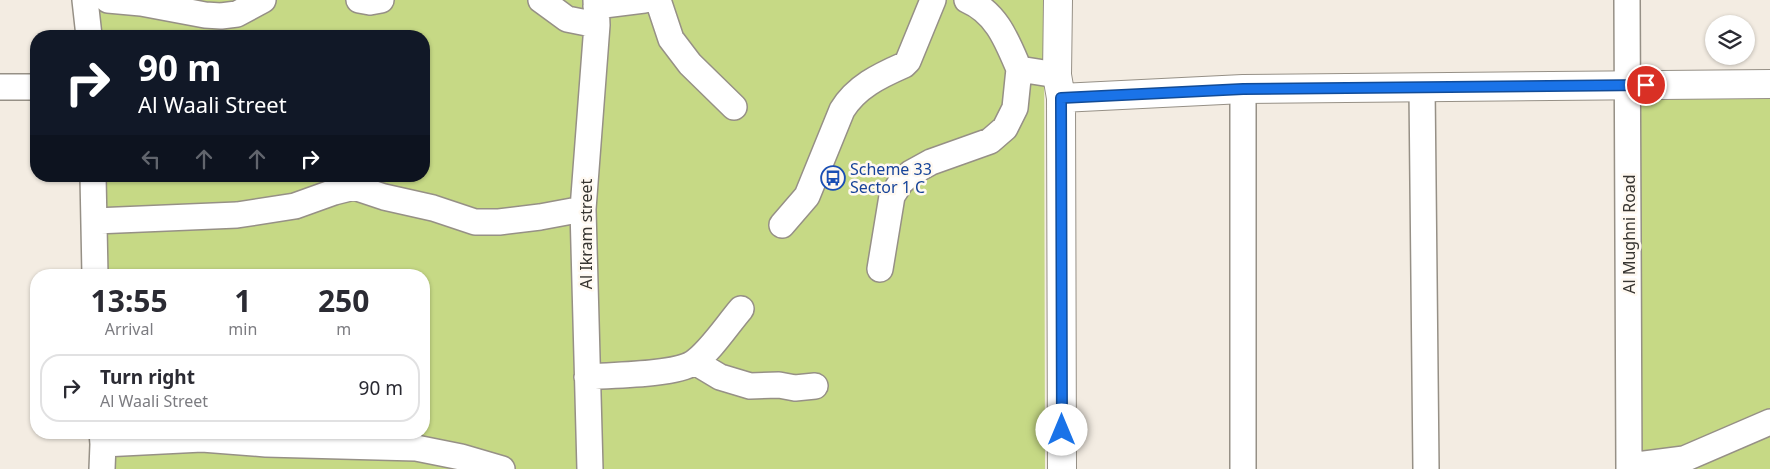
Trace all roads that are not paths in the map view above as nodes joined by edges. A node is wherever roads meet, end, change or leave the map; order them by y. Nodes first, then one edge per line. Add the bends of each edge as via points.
1 (85, 0) edge
2 (108, 0) edge
3 (263, 0) edge
4 (359, 0) edge
5 (381, 0) edge
6 (541, 0) edge
7 (644, 0) edge
8 (658, 0) edge
9 (933, 0) edge
10 (967, 0) edge
11 (1058, 0) edge
12 (1627, 0) edge
13 (596, 10) edge
14 (89, 30) edge
15 (1019, 69) junction
16 (1770, 84) edge
17 (1628, 85) junction
18 (1059, 86) junction
19 (0, 87) edge
20 (30, 87) edge
21 (1422, 87) junction
22 (1243, 89) junction
23 (734, 107) dead end
24 (93, 182) edge
25 (583, 209) junction
26 (95, 221) junction
27 (782, 225) dead end
28 (95, 269) edge
29 (880, 269) dead end
30 (741, 309) dead end
31 (695, 362) junction
32 (587, 377) junction
33 (815, 386) dead end
34 (1770, 422) edge
35 (103, 439) edge
36 (213, 439) edge
37 (1629, 467) edge
38 (102, 469) edge
39 (502, 469) edge
40 (590, 469) edge
41 (1062, 469) edge
42 (1243, 469) edge
43 (1426, 469) edge

1 - 14 street
2 - 3 street via 221,16 237,14
4 - 5 street
6 - 13 street via 567,19
7 - 13 street
8 - 23 street via 671,39 690,64
9 - 27 street via 908,61 862,87 850,98 842,110 807,196
10 - 15 street via 987,12 1000,29
11 - 18 street
12 - 17 street, Al Mughni Road
13 - 25 street, Al Ikram street
15 - 18 street
15 - 29 street via 1015,108 1004,128 990,141 931,162 901,182 892,196
16 - 17 street
17 - 21 street
17 - 37 street, Al Mughni Road
18 - 22 street
18 - 41 street
19 - 20 street
21 - 22 street
21 - 43 street
22 - 42 street
24 - 26 street
25 - 26 street via 485,223 354,187 295,206 237,214
25 - 32 street, Al Ikram street
26 - 28 street
30 - 31 street
31 - 32 street via 670,371
31 - 33 street via 720,377 750,386
32 - 40 street, Al Ikram street
34 - 37 street via 1684,459
35 - 38 street
36 - 39 street via 266,444 416,448 461,456

